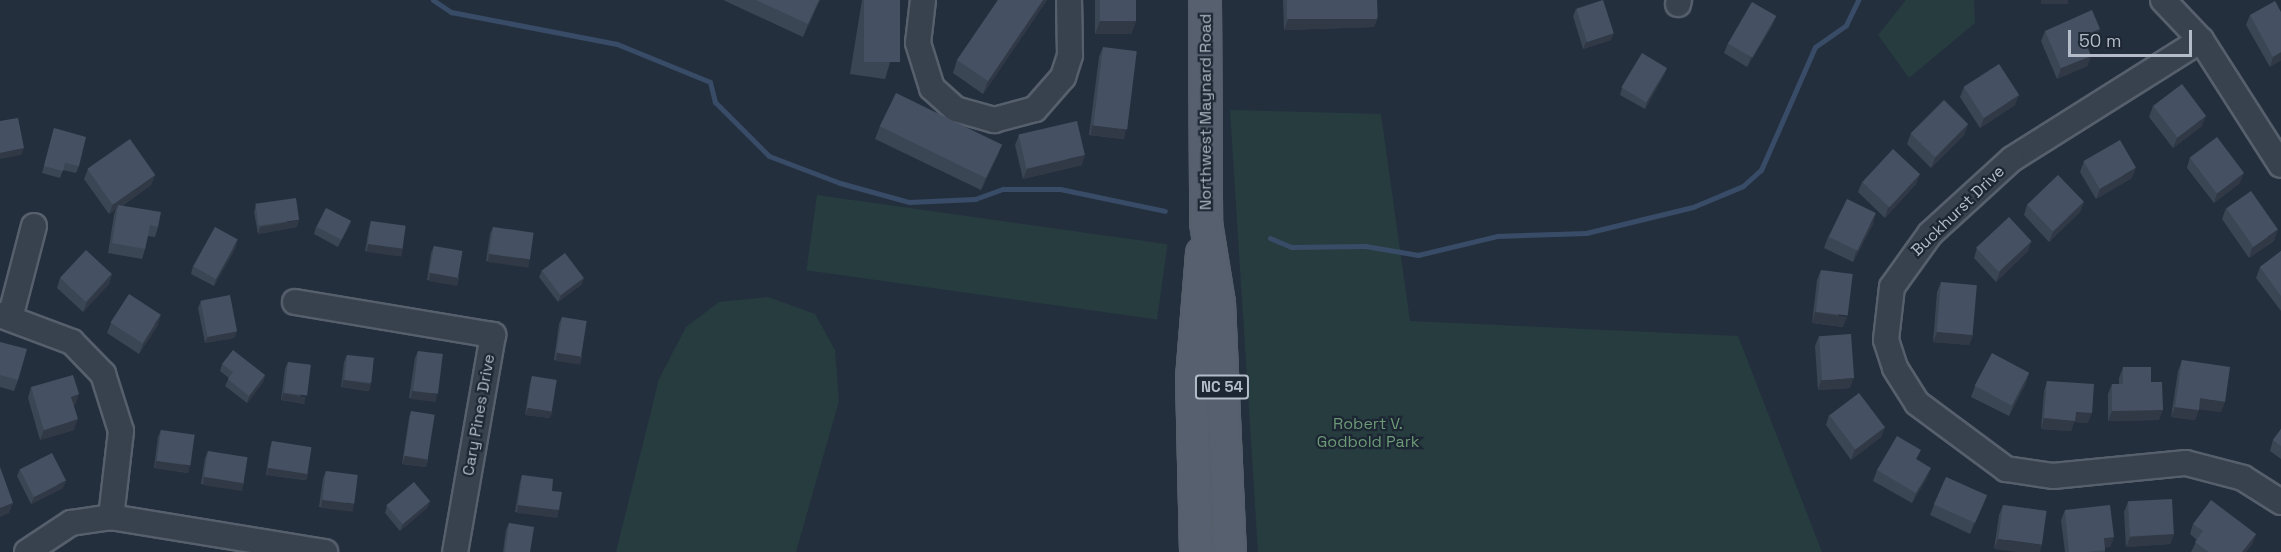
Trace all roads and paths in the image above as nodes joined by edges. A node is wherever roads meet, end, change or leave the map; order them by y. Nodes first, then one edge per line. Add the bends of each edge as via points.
1 (923, 0) edge
2 (1069, 0) edge
3 (1205, 0) edge
4 (2163, 0) edge
5 (2201, 40) junction
6 (2281, 165) edge
7 (1206, 223) junction
8 (34, 226) dead end
9 (295, 302) dead end
10 (5, 316) edge
11 (2281, 502) edge
12 (111, 517) junction
13 (27, 552) edge
14 (325, 552) edge
15 (455, 552) edge
16 (1196, 552) edge
17 (1230, 552) edge

1 - 2 street via 918,44 932,88 955,109 994,120 1035,109 1063,78 1071,43
3 - 7 main road, Northwest Maynard Road / NC 54
4 - 5 street
5 - 6 street
5 - 11 street, Buckhurst Drive via 2018,155 1930,234 1892,287 1886,340 1895,368 1917,404 2006,469 2053,476 2186,463 2243,478
7 - 16 main road, Northwest Maynard Road / NC 54 via 1192,378
7 - 17 main road, Northwest Maynard Road / NC 54 via 1219,303
8 - 10 street
9 - 15 street, Cary Pines Drive via 494,334
10 - 12 street via 72,342 91,358 114,396 121,431
12 - 13 street via 71,523
12 - 14 street

